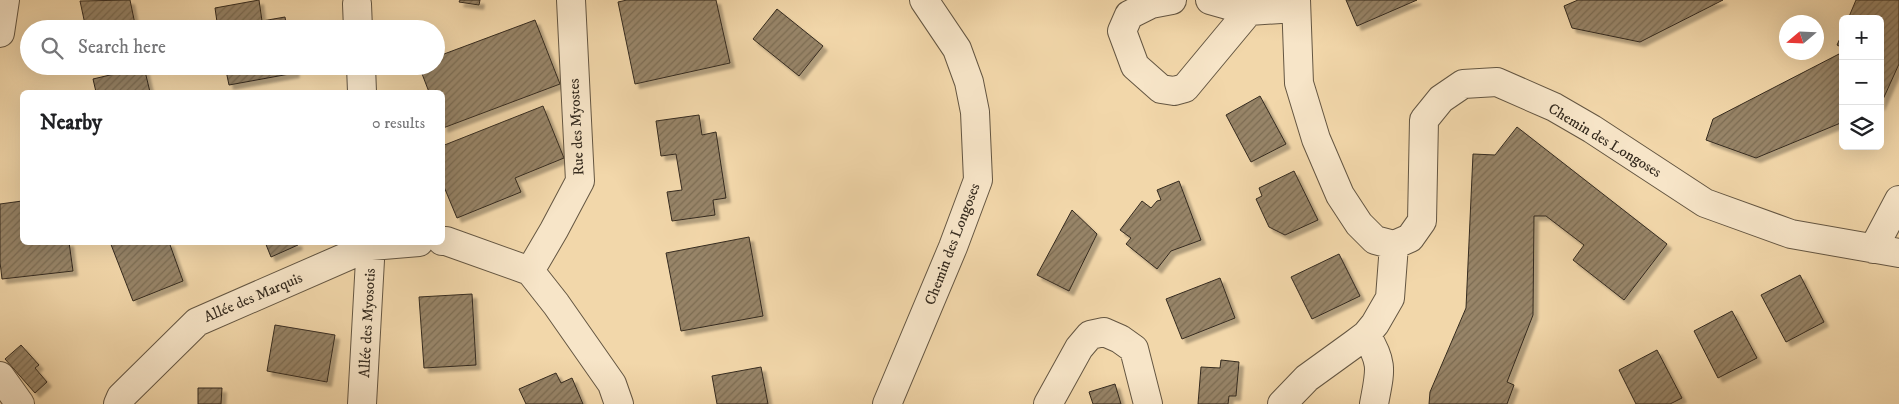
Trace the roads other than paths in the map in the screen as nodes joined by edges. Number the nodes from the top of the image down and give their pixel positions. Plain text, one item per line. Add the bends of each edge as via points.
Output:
1 (5, 0) edge
2 (571, 0) edge
3 (924, 0) edge
4 (1172, 0) edge
5 (1210, 0) edge
6 (1296, 4) edge
7 (1249, 11) junction
8 (0, 33) edge
9 (361, 75) edge
10 (362, 90) edge
11 (1899, 200) edge
12 (445, 240) edge
13 (369, 245) edge
14 (371, 245) edge
15 (1394, 245) junction
16 (1886, 251) edge
17 (530, 271) junction
18 (1366, 335) junction
19 (0, 376) edge
20 (20, 404) edge
21 (118, 404) edge
22 (362, 404) edge
23 (618, 404) edge
24 (887, 404) edge
25 (1048, 404) edge
26 (1148, 404) edge
27 (1282, 404) edge
28 (1374, 404) edge

1 - 8 street
2 - 17 street, Rue des Myostes via 580,181
3 - 24 street, Chemin des Longoses via 957,49 969,82 976,112 978,180
4 - 7 street via 1151,4 1129,15 1122,31 1135,66 1161,89 1174,91 1185,88
5 - 7 street
6 - 7 street
6 - 15 street via 1299,83 1316,139 1340,195 1359,224 1375,240
9 - 10 street
11 - 16 street
12 - 17 street
13 - 21 street, Allée des Marquis via 196,322 121,397
14 - 22 street, Allée des Myosotis
15 - 16 street, Chemin des Longoses via 1410,238 1422,221 1424,120 1441,99 1463,84 1497,82 1554,107 1592,129 1705,203 1791,234
15 - 18 street via 1390,298
17 - 23 street via 612,384
18 - 27 street via 1307,378
18 - 28 street via 1377,353 1380,372
19 - 20 street
25 - 26 street via 1079,348 1090,335 1104,332 1120,338 1134,349

